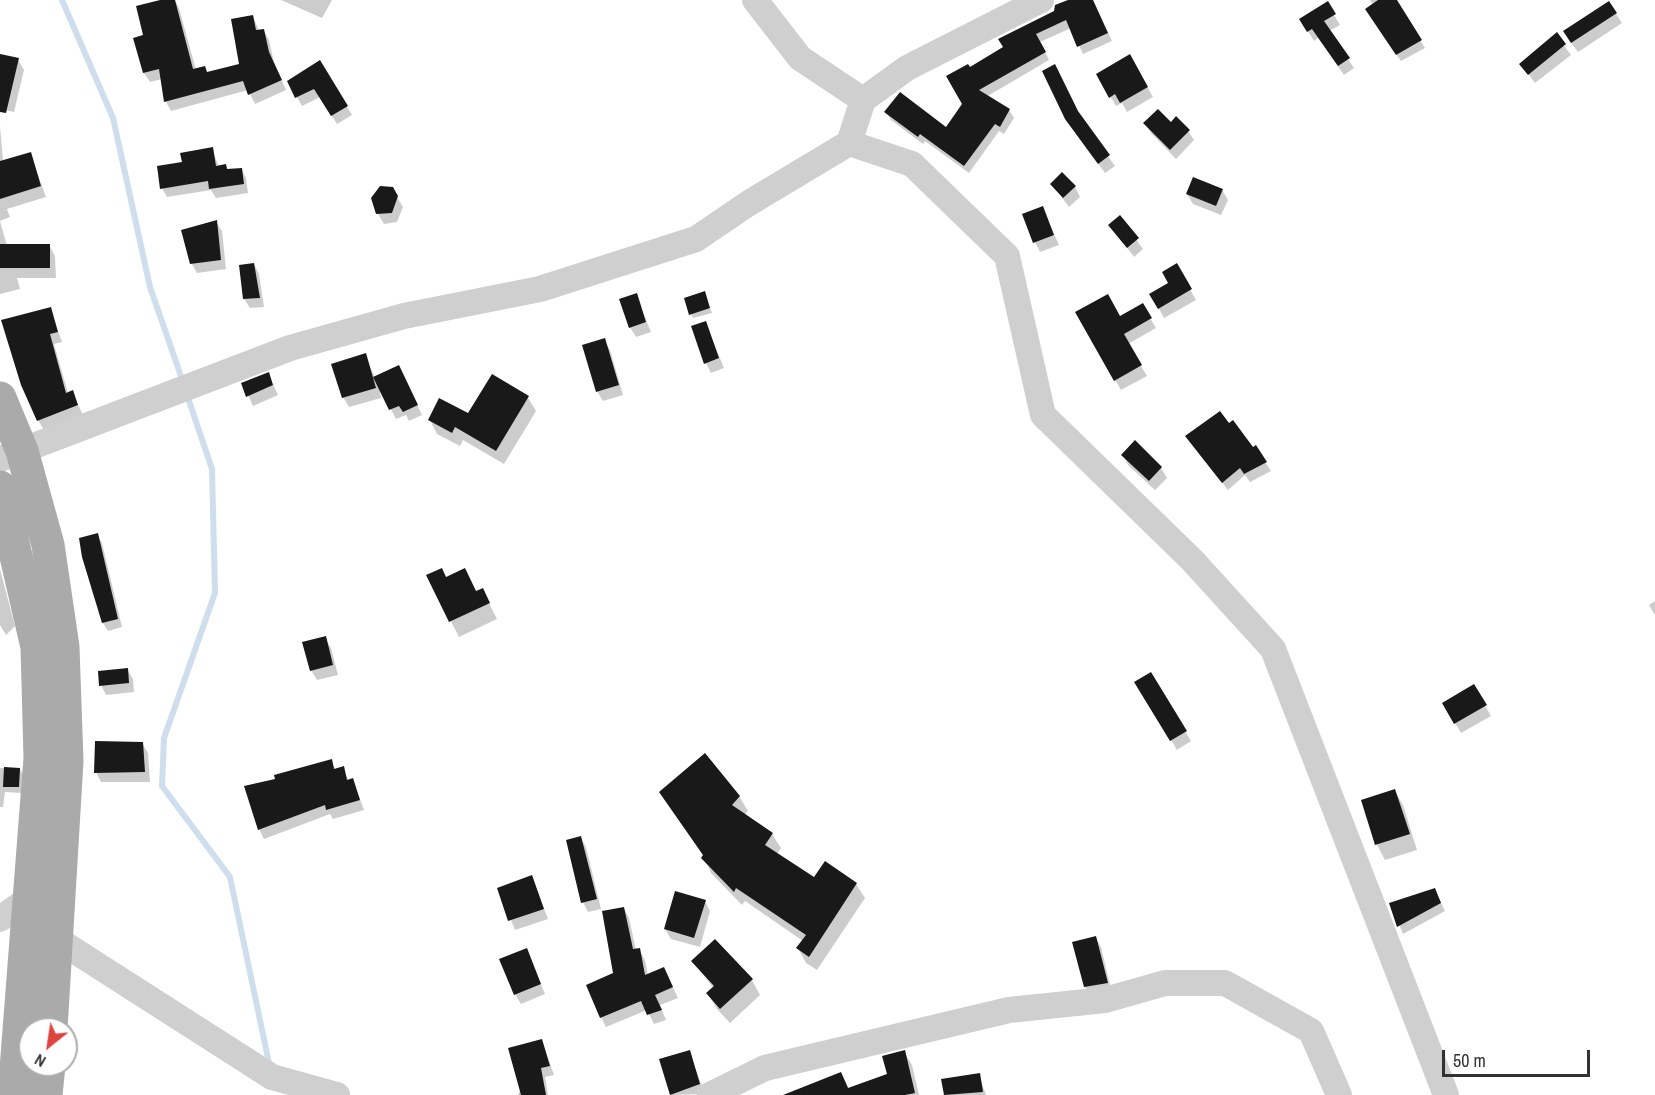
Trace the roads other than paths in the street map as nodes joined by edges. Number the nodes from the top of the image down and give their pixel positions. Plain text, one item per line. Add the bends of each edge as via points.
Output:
1 (755, 0) edge
2 (1041, 0) edge
3 (863, 100) junction
4 (849, 143) junction
5 (0, 398) edge
6 (11, 455) edge
7 (0, 487) edge
8 (43, 900) junction
9 (0, 919) edge
10 (58, 940) junction
11 (52, 1017) edge
12 (48, 1077) edge
13 (14, 1095) edge
14 (46, 1095) edge
15 (337, 1095) edge
16 (710, 1095) edge
17 (1339, 1095) edge
18 (1446, 1095) edge

1 - 3 street via 800,58
2 - 3 street via 907,68
3 - 4 street
4 - 6 street via 696,239 540,289 404,316 290,348
4 - 18 street via 912,164 1007,256 1043,415 1192,560 1273,649
5 - 6 main road
6 - 8 main road via 48,545 63,647 67,762
7 - 8 main road via 37,647
8 - 9 street
8 - 10 main road
8 - 13 main road
10 - 11 main road
10 - 15 street via 272,1077
12 - 14 main road
16 - 17 street via 765,1068 1009,1010 1105,1000 1166,983 1225,983 1311,1031

